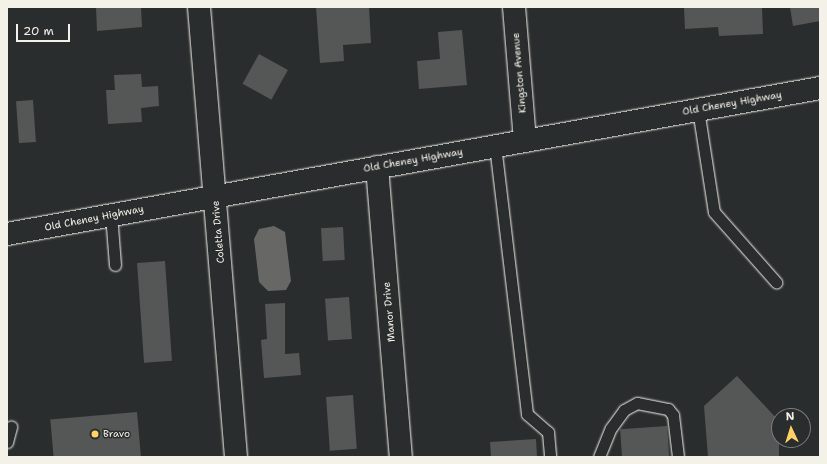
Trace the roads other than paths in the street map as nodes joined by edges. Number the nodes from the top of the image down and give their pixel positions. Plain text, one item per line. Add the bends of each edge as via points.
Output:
1 (199, 7) edge
2 (514, 7) edge
3 (820, 88) edge
4 (698, 109) junction
5 (525, 140) junction
6 (495, 145) junction
7 (377, 167) junction
8 (215, 195) junction
9 (111, 214) junction
10 (7, 234) edge
11 (116, 265) dead end
12 (776, 282) dead end
13 (11, 427) dead end
14 (7, 442) edge
15 (236, 457) edge
16 (401, 457) edge
17 (550, 457) edge
18 (599, 457) edge
19 (678, 457) edge

1 - 8 street, Coletta Drive
2 - 5 street, Kingston Avenue
3 - 4 street, Old Cheney Highway
4 - 5 street, Old Cheney Highway
4 - 12 lane via 714,212
5 - 6 street, Old Cheney Highway
6 - 7 street, Old Cheney Highway
6 - 17 lane via 526,414 548,432
7 - 8 street, Old Cheney Highway
7 - 16 street, Manor Drive
8 - 9 street, Old Cheney Highway
8 - 15 street, Coletta Drive
9 - 10 street, Old Cheney Highway
9 - 11 lane
13 - 14 lane
18 - 19 lane via 611,428 624,410 637,403 668,408 673,415

